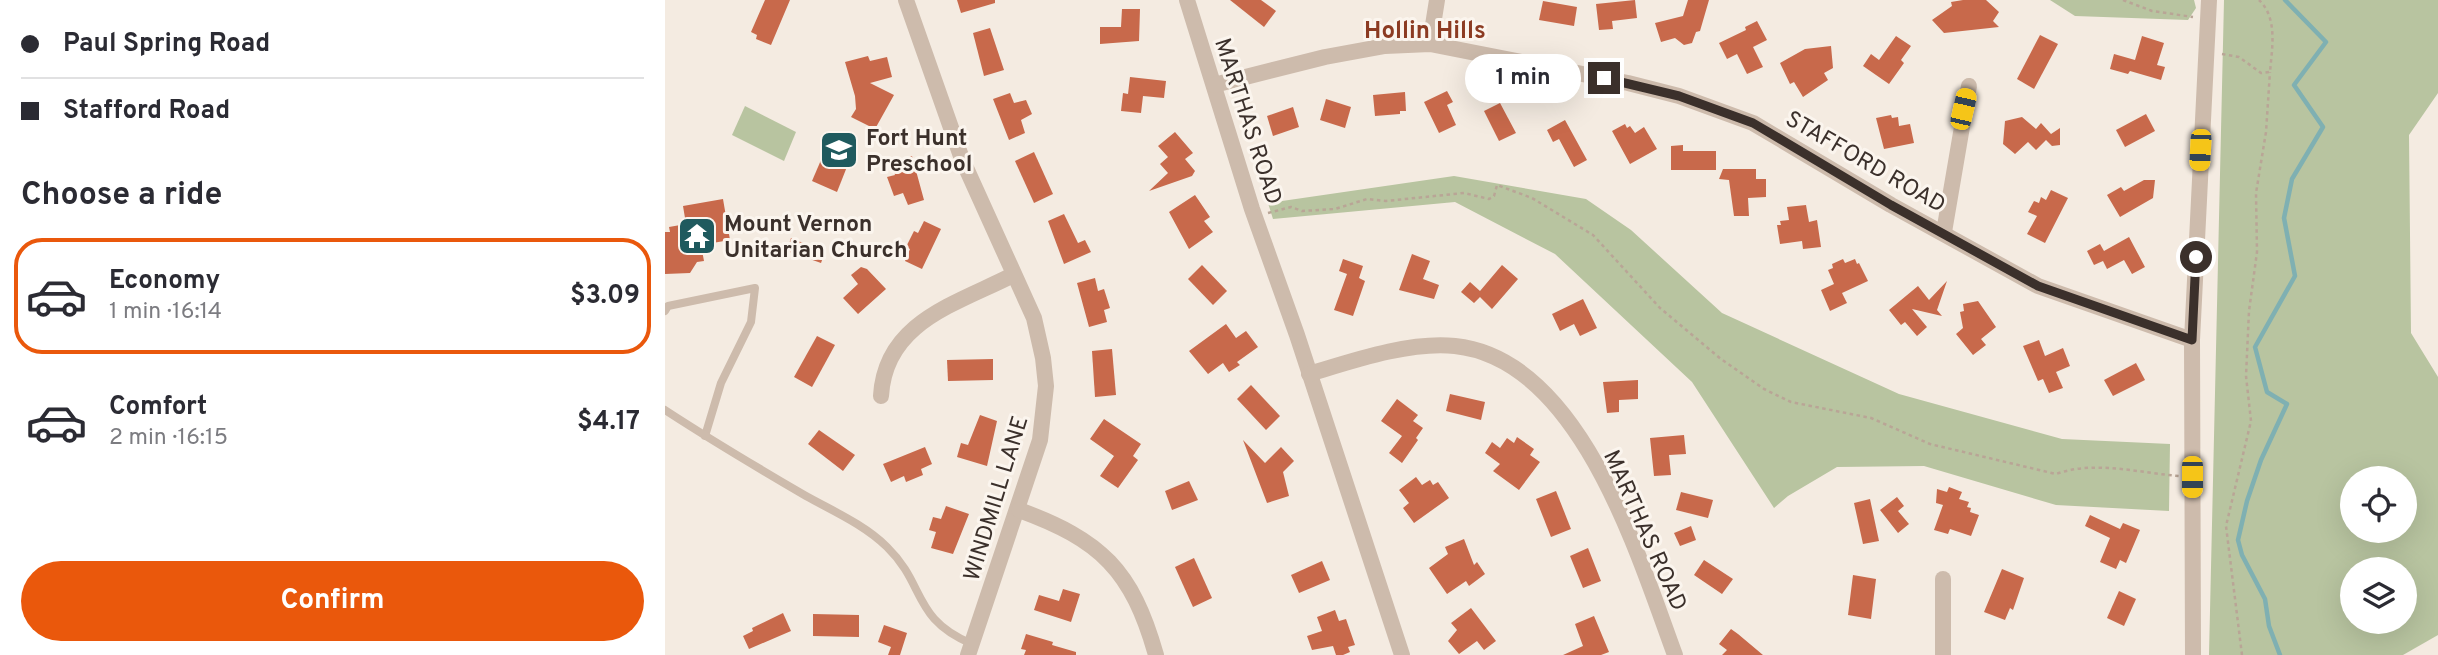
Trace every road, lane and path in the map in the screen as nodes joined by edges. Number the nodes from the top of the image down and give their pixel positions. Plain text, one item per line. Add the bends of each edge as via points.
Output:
1 (906, 0) edge
2 (1187, 0) edge
3 (1437, 0) edge
4 (2123, 0) edge
5 (2210, 0) edge
6 (2259, 0) edge
7 (2207, 19) junction
8 (1430, 44) junction
9 (2206, 56) junction
10 (2270, 72) junction
11 (1214, 85) junction
12 (1969, 86) dead end
13 (1271, 212) dead end
14 (1944, 232) junction
15 (1013, 275) junction
16 (665, 311) edge
17 (2192, 340) junction
18 (1309, 374) junction
19 (880, 396) dead end
20 (665, 410) edge
21 (705, 436) junction
22 (2192, 477) junction
23 (1019, 510) junction
24 (1943, 579) dead end
25 (970, 650) edge
26 (1156, 655) edge
27 (1402, 655) edge
28 (1675, 655) edge
29 (1943, 655) edge
30 (2193, 655) edge
31 (2242, 655) edge

1 - 15 street, WINDMILL LANE via 961,159
2 - 11 street, MARTHAS ROAD
3 - 8 street
4 - 7 path via 2152,11
5 - 7 street
6 - 10 path via 2274,34
7 - 9 street
8 - 11 street, STAFFORD ROAD via 1385,46 1325,57
8 - 14 street, STAFFORD ROAD via 1628,83 1731,114 1779,136
9 - 10 path via 2239,57 2261,73
9 - 17 street
10 - 31 path via 2249,311 2246,376 2251,421 2227,526
11 - 18 street, MARTHAS ROAD
12 - 14 street
13 - 22 path via 1291,207 1335,209 1367,199 1464,193 1489,199 1497,185 1532,198 1593,235 1686,331 1764,389 1791,402 1871,418 1930,444 2056,474 2109,468
14 - 17 street, STAFFORD ROAD via 2038,286
15 - 19 street via 905,335 888,359
15 - 23 street, WINDMILL LANE via 1034,318 1046,386 1040,440
16 - 21 lane via 668,306 755,288 751,321 721,383
17 - 22 street
18 - 27 street, MARTHAS ROAD
18 - 28 street, MARTHAS ROAD via 1437,345 1487,353 1516,368 1548,396 1588,454 1623,521
20 - 21 lane
21 - 25 lane via 875,537 902,565 928,614
22 - 30 street
23 - 25 street, WINDMILL LANE
23 - 26 street via 1065,528 1107,558 1139,604
24 - 29 street

